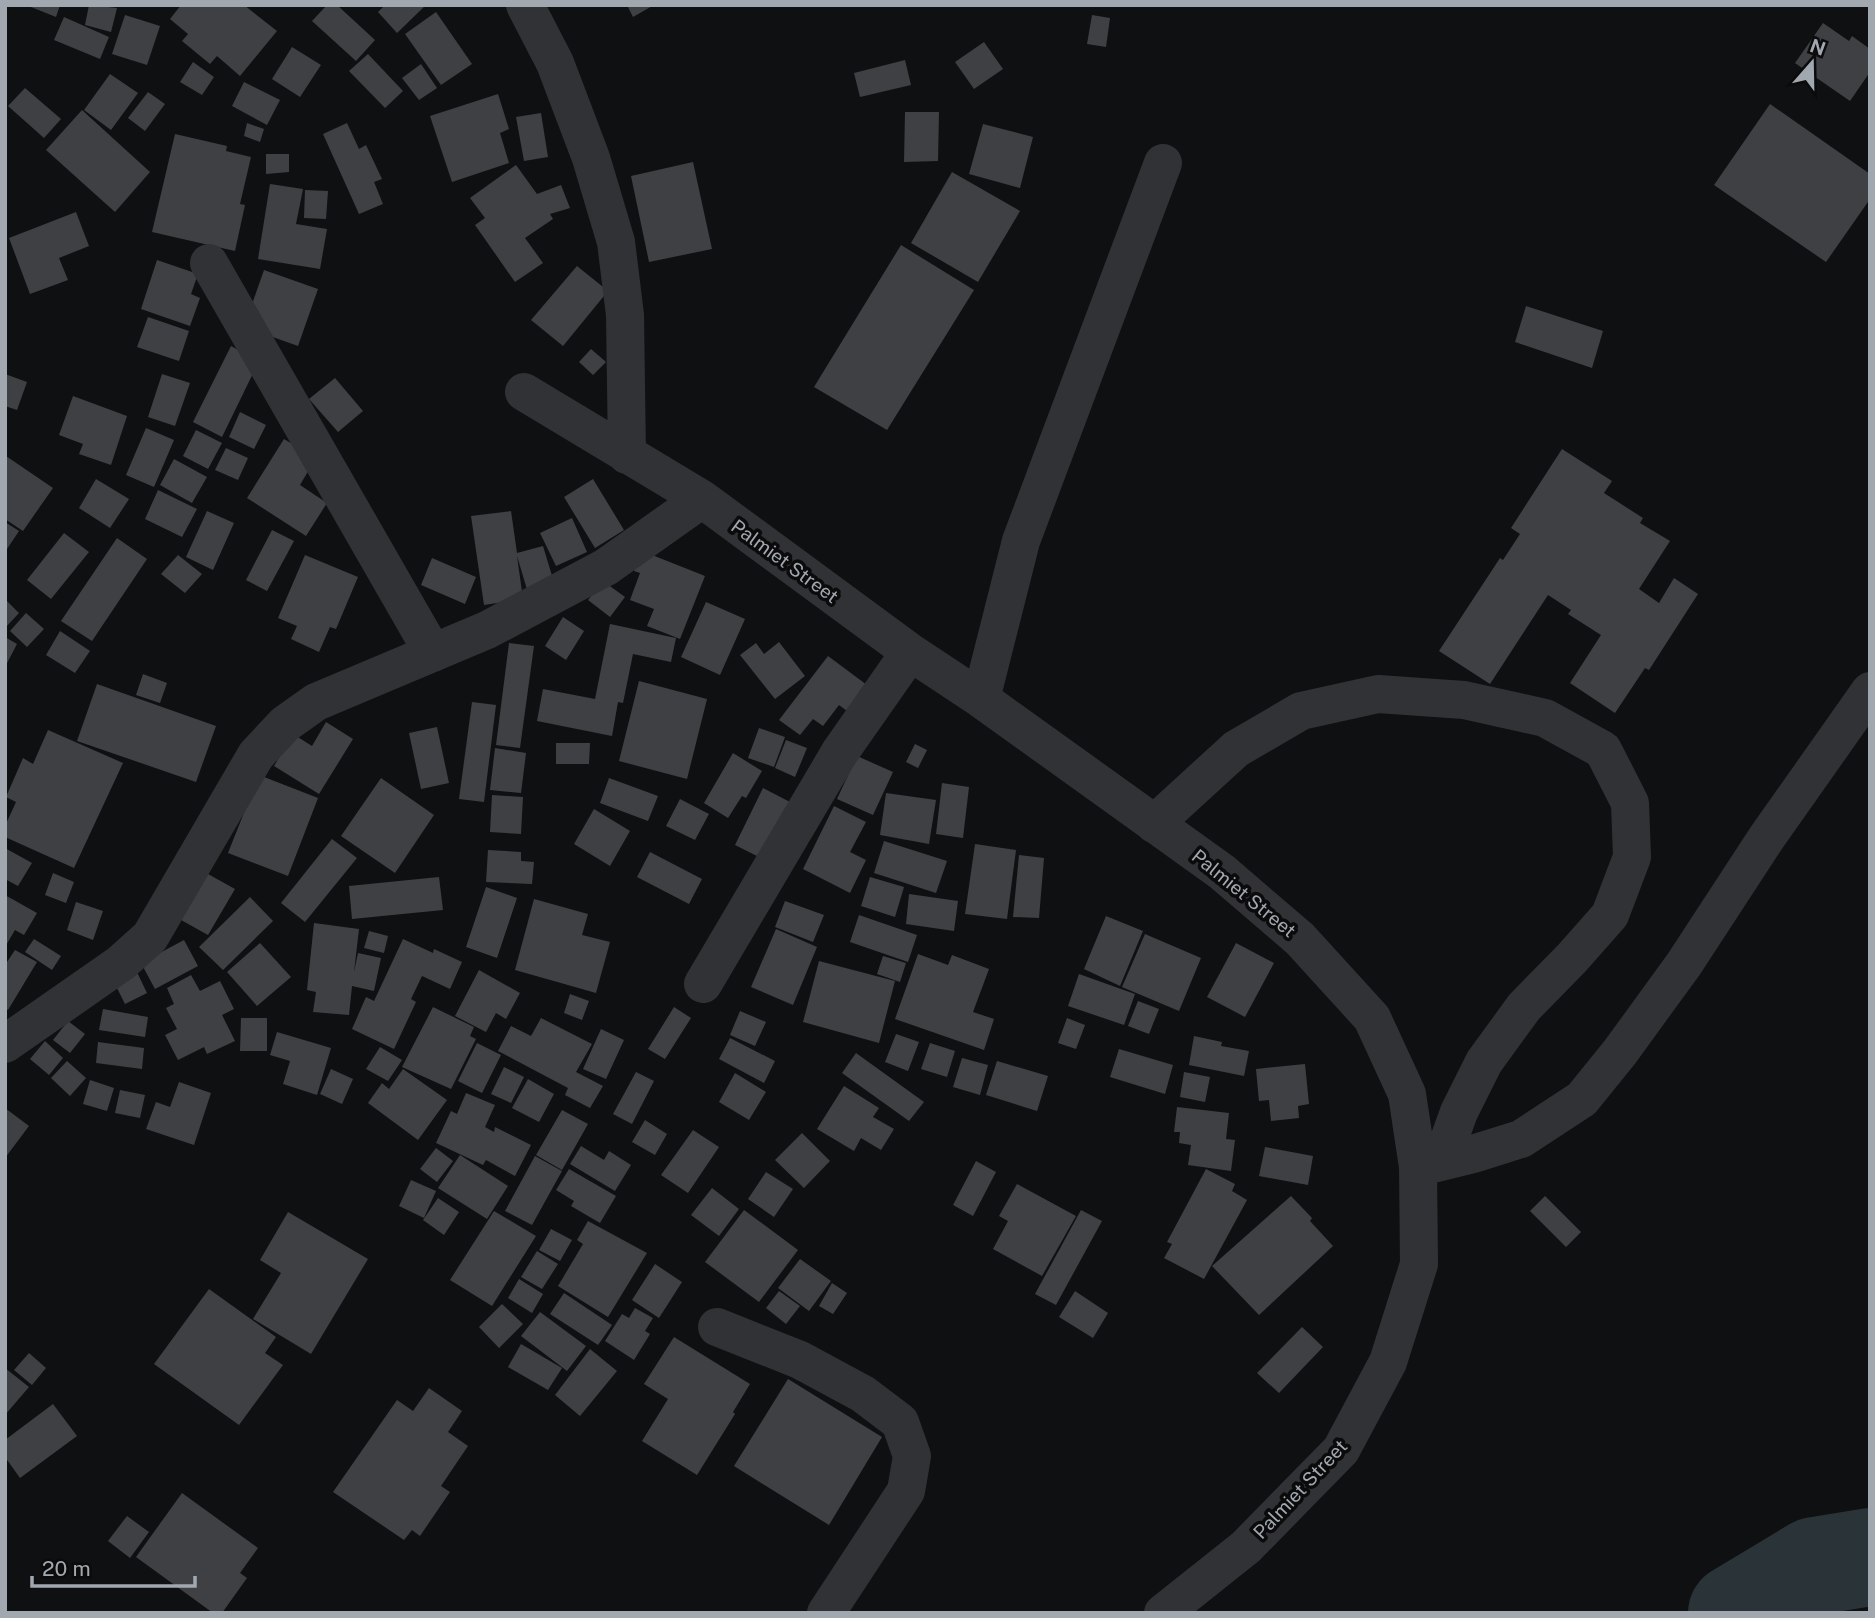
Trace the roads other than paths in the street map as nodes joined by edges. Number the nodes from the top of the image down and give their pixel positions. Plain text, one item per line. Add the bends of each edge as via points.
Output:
1 (525, 5) edge
2 (1163, 163) dead end
3 (209, 263) dead end
4 (524, 392) dead end
5 (627, 455) junction
6 (702, 499) junction
7 (910, 652) junction
8 (433, 653) junction
9 (1870, 691) edge
10 (981, 699) junction
11 (1154, 824) junction
12 (703, 984) dead end
13 (5, 1044) edge
14 (1430, 1164) junction
15 (718, 1327) dead end
16 (826, 1613) edge
17 (1163, 1613) edge

1 - 5 street via 555,63 616,242 625,315
2 - 10 street via 1021,541
3 - 8 street
4 - 5 street, Palmiet Street
5 - 6 street, Palmiet Street
6 - 7 street, Palmiet Street
6 - 8 street via 606,567
7 - 10 street, Palmiet Street
7 - 12 street via 840,752
8 - 13 street via 316,702 285,724 256,755 150,937 121,963
9 - 14 street via 1766,837 1684,964 1581,1099 1521,1139
10 - 11 street, Palmiet Street
11 - 14 street, Palmiet Street via 1222,872 1300,939 1372,1018 1407,1094
11 - 14 street via 1236,749 1301,711 1378,694 1464,700 1545,718 1603,750 1630,803 1632,857 1610,915 1524,1007 1484,1062
14 - 17 street, Palmiet Street via 1419,1264 1388,1362 1354,1430 1341,1450 1247,1547
15 - 16 street via 800,1360 863,1394 900,1422 912,1456 906,1491

